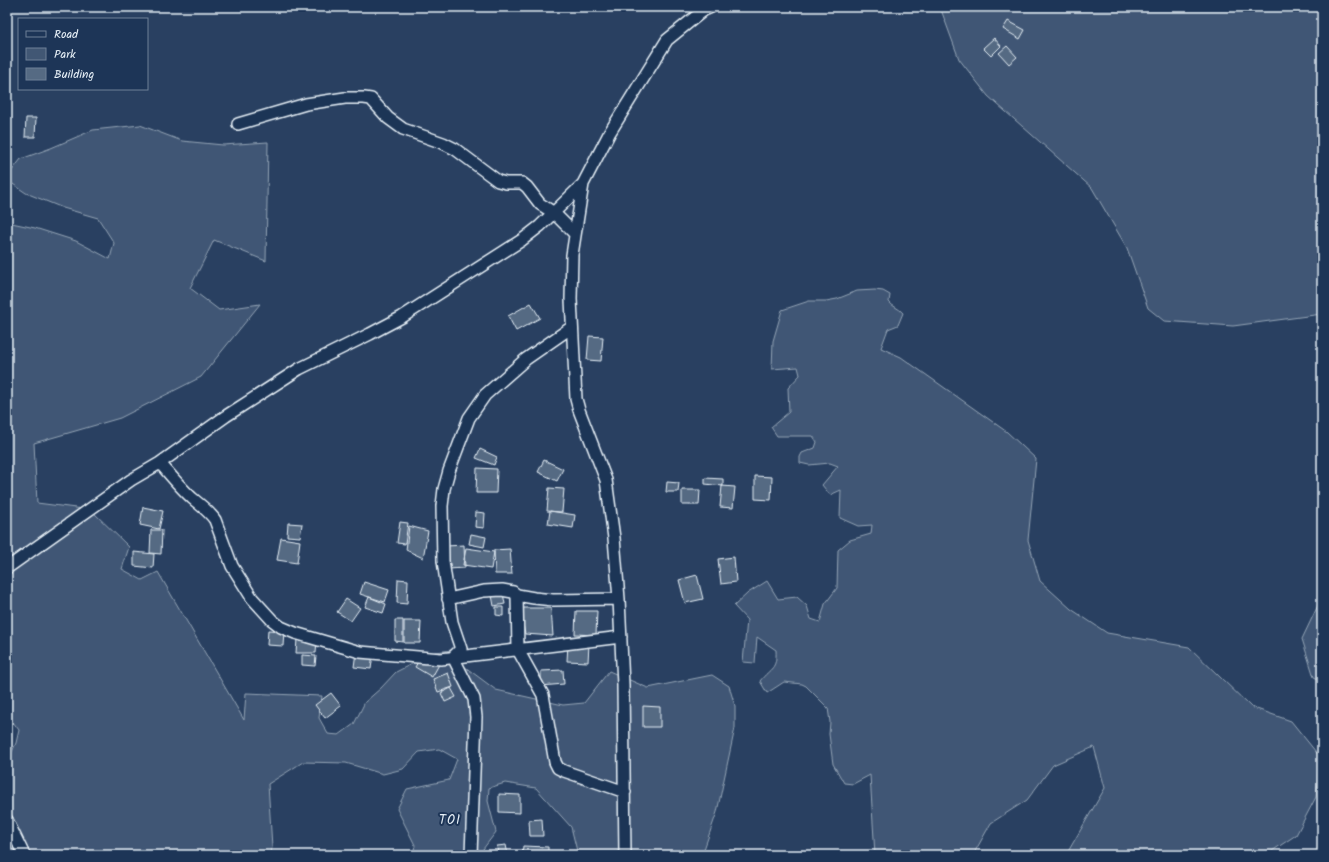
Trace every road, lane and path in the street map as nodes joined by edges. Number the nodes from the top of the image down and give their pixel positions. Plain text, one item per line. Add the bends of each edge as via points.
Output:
1 (711, 7) edge
2 (238, 124) dead end
3 (583, 184) junction
4 (554, 212) junction
5 (575, 234) junction
6 (572, 327) junction
7 (160, 463) junction
8 (7, 568) edge
9 (517, 595) junction
10 (448, 599) junction
11 (619, 599) junction
12 (621, 637) junction
13 (518, 650) junction
14 (453, 657) junction
15 (625, 792) junction
16 (7, 820) edge
17 (24, 855) edge
18 (471, 855) edge
19 (626, 855) edge

1 - 3 street via 667,40 610,132
2 - 4 street via 306,104 345,98 371,99 388,118 403,129 455,149 498,181 522,183 540,204
3 - 4 street
3 - 5 street
4 - 5 street
4 - 7 street via 522,240 434,297 402,317 299,369
5 - 6 street via 570,299
6 - 10 street via 526,359 494,386 469,418 449,471 442,506 443,561
6 - 11 street via 576,399 606,480
7 - 8 street via 131,480
7 - 14 street via 215,520 232,566 252,598 281,627 360,652 441,659
9 - 10 street via 502,590 484,591
9 - 11 street via 553,600
9 - 13 street
10 - 14 street via 454,631 461,649
11 - 12 street
12 - 13 street
12 - 15 street
13 - 14 street
13 - 15 street via 543,695 558,768
14 - 18 street via 474,698 476,717
15 - 19 street
16 - 17 street

